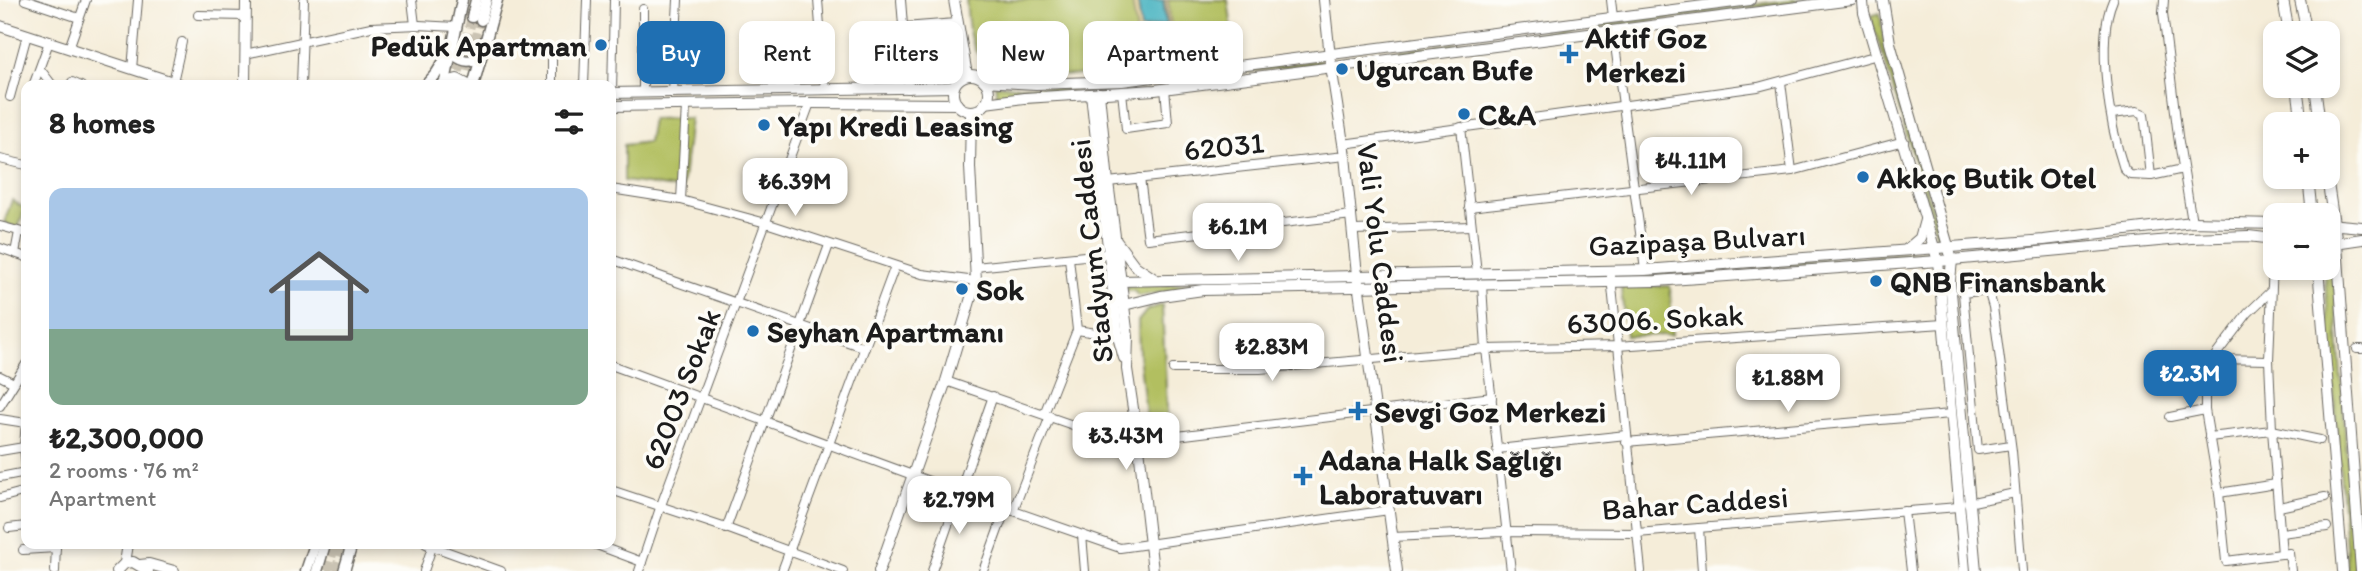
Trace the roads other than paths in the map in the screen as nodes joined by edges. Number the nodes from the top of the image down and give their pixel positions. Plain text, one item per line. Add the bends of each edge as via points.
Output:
1 (25, 0) edge
2 (86, 0) edge
3 (138, 0) edge
4 (246, 0) edge
5 (304, 0) edge
6 (412, 0) edge
7 (462, 0) edge
8 (476, 0) edge
9 (486, 0) edge
10 (496, 0) edge
11 (587, 0) edge
12 (614, 0) edge
13 (678, 0) edge
14 (818, 0) edge
15 (901, 0) edge
16 (954, 0) edge
17 (1322, 0) edge
18 (1611, 0) edge
19 (1750, 0) edge
20 (1882, 0) edge
21 (2113, 0) edge
22 (2164, 0) edge
23 (2283, 0) edge
24 (2300, 0) edge
25 (1858, 1) edge
26 (1690, 4) edge
27 (643, 9) dead end
28 (198, 15) dead end
29 (246, 16) junction
30 (1613, 17) junction
31 (79, 18) junction
32 (903, 21) edge
33 (956, 21) edge
34 (2287, 21) edge
35 (2304, 21) edge
36 (417, 25) junction
37 (0, 26) edge
38 (456, 27) junction
39 (1612, 30) junction
40 (27, 34) junction
41 (301, 41) junction
42 (49, 42) junction
43 (182, 42) dead end
44 (451, 46) junction
45 (69, 48) junction
46 (245, 54) junction
47 (1328, 54) junction
48 (1878, 55) junction
49 (481, 56) junction
50 (963, 56) edge
51 (552, 58) dead end
52 (1331, 66) junction
53 (40, 69) junction
54 (132, 69) junction
55 (967, 75) junction
56 (977, 77) edge
57 (35, 80) edge
58 (48, 80) edge
59 (167, 80) edge
60 (173, 80) edge
61 (245, 80) edge
62 (301, 80) edge
63 (430, 80) edge
64 (444, 80) edge
65 (473, 80) edge
66 (552, 80) edge
67 (584, 80) edge
68 (612, 80) edge
69 (1782, 82) junction
70 (1069, 83) edge
71 (908, 84) edge
72 (985, 84) edge
73 (954, 87) junction
74 (1165, 88) junction
75 (908, 89) junction
76 (825, 90) junction
77 (673, 92) junction
78 (1122, 92) junction
79 (616, 93) edge
80 (643, 93) junction
81 (1095, 94) junction
82 (10, 97) dead end
83 (810, 103) junction
84 (985, 103) junction
85 (957, 104) junction
86 (1623, 105) junction
87 (616, 106) edge
88 (685, 106) junction
89 (971, 111) junction
90 (2112, 114) junction
91 (1461, 127) junction
92 (1904, 141) junction
93 (1343, 144) junction
94 (1345, 156) junction
95 (0, 159) edge
96 (21, 164) edge
97 (2183, 169) junction
98 (1793, 171) junction
99 (2151, 176) junction
100 (1140, 178) junction
101 (1108, 182) junction
102 (616, 190) edge
103 (1634, 190) junction
104 (681, 200) junction
105 (1469, 207) junction
106 (1352, 215) junction
107 (1926, 217) junction
108 (2192, 222) junction
109 (766, 223) junction
110 (2263, 224) edge
111 (2340, 225) edge
112 (0, 226) edge
113 (1471, 226) junction
114 (2362, 227) edge
115 (1354, 230) junction
116 (21, 232) edge
117 (21, 235) edge
118 (2263, 238) edge
119 (1115, 239) junction
120 (2362, 239) edge
121 (2340, 243) edge
122 (829, 245) junction
123 (1950, 246) junction
124 (1935, 247) junction
125 (0, 248) edge
126 (1906, 250) junction
127 (15, 253) junction
128 (1112, 253) junction
129 (21, 255) edge
130 (1069, 258) junction
131 (1952, 260) junction
132 (616, 261) edge
133 (1938, 261) junction
134 (895, 266) junction
135 (975, 267) junction
136 (1645, 270) junction
137 (1609, 271) junction
138 (1477, 273) junction
139 (1357, 275) junction
140 (1156, 280) junction
141 (2272, 280) edge
142 (2319, 280) edge
143 (2335, 280) edge
144 (976, 281) junction
145 (1120, 281) junction
146 (1613, 282) junction
147 (1482, 285) junction
148 (1359, 287) junction
149 (2271, 290) junction
150 (1148, 299) junction
151 (738, 302) junction
152 (1124, 305) junction
153 (802, 324) junction
154 (1943, 324) junction
155 (1077, 330) junction
156 (1123, 337) junction
157 (1617, 346) junction
158 (865, 348) junction
159 (1486, 349) junction
160 (2214, 359) junction
161 (1370, 360) junction
162 (2269, 360) junction
163 (616, 367) edge
164 (1173, 369) dead end
165 (21, 372) edge
166 (0, 376) edge
167 (946, 381) junction
168 (14, 383) junction
169 (993, 396) junction
170 (1492, 397) junction
171 (703, 398) junction
172 (0, 406) edge
173 (2205, 410) junction
174 (1376, 413) junction
175 (1951, 414) junction
176 (1047, 415) junction
177 (2170, 417) dead end
178 (0, 419) edge
179 (21, 421) edge
180 (766, 422) junction
181 (2272, 430) junction
182 (1177, 436) dead end
183 (2209, 437) junction
184 (1626, 439) junction
185 (2320, 440) dead end
186 (2351, 442) junction
187 (829, 445) junction
188 (2011, 445) junction
189 (2362, 446) edge
190 (21, 448) edge
191 (1139, 448) junction
192 (1498, 449) junction
193 (0, 451) edge
194 (21, 471) edge
195 (914, 475) junction
196 (0, 477) edge
197 (2276, 484) junction
198 (21, 492) edge
199 (616, 492) edge
200 (959, 492) junction
201 (2015, 493) junction
202 (2219, 493) junction
203 (2325, 496) dead end
204 (0, 498) edge
205 (1968, 503) junction
206 (1958, 507) junction
207 (2279, 507) junction
208 (660, 508) junction
209 (1009, 510) junction
210 (1389, 510) junction
211 (1905, 511) junction
212 (21, 527) edge
213 (2327, 527) dead end
214 (9, 528) dead end
215 (726, 528) junction
216 (1699, 528) junction
217 (1507, 533) junction
218 (1637, 533) junction
219 (2281, 533) junction
220 (1082, 535) junction
221 (1392, 537) junction
222 (1149, 543) junction
223 (30, 549) edge
224 (53, 549) edge
225 (127, 549) edge
226 (315, 549) edge
227 (317, 549) edge
228 (323, 549) edge
229 (351, 549) edge
230 (430, 549) edge
231 (442, 549) edge
232 (607, 549) edge
233 (23, 550) dead end
234 (790, 551) junction
235 (2282, 554) junction
236 (2243, 559) junction
237 (642, 562) junction
238 (125, 563) junction
239 (144, 568) edge
240 (831, 569) edge
241 (55, 571) edge
242 (117, 571) edge
243 (174, 571) edge
244 (306, 571) edge
245 (316, 571) edge
246 (344, 571) edge
247 (424, 571) edge
248 (500, 571) edge
249 (639, 571) edge
250 (782, 571) edge
251 (843, 571) edge
252 (879, 571) edge
253 (932, 571) edge
254 (983, 571) edge
255 (1085, 571) edge
256 (1153, 571) edge
257 (1397, 571) edge
258 (1511, 571) edge
259 (1641, 571) edge
260 (1702, 571) edge
261 (1911, 571) edge
262 (1965, 571) edge
263 (1976, 571) edge
264 (2022, 571) edge
265 (2244, 571) edge
266 (2291, 571) edge
267 (2343, 571) edge
268 (2361, 571) edge

1 - 31 street
2 - 31 street
3 - 54 street
4 - 29 main road
5 - 41 street
6 - 36 street
7 - 38 highway
8 - 9 highway via 477,19
10 - 49 highway
11 - 67 street
12 - 68 street
13 - 77 street
14 - 76 street
15 - 32 street
16 - 33 main road
17 - 47 main road, Vali Yolu Caddesi
18 - 30 street
19 - 26 main road
20 - 25 main road
20 - 123 main road via 1889,43
21 - 90 street via 2104,44
22 - 97 street
23 - 34 main road
24 - 35 main road
25 - 39 main road
25 - 48 main road
26 - 30 main road
27 - 80 street
28 - 29 street
29 - 46 main road
30 - 47 main road
31 - 45 street
36 - 38 street
36 - 41 street via 371,27
37 - 40 main road
38 - 44 highway
39 - 52 main road
39 - 86 street
40 - 42 main road
40 - 82 street
41 - 46 street
41 - 62 street
42 - 45 main road
42 - 53 street
43 - 60 street
44 - 49 highway via 458,58 472,61
44 - 63 highway
44 - 64 highway
45 - 54 main road
46 - 61 main road
47 - 52 main road, Vali Yolu Caddesi
47 - 70 main road via 1122,81
48 - 69 street
48 - 92 main road
49 - 65 highway
50 - 55 main road
51 - 66 street
52 - 74 main road
52 - 93 main road, Vali Yolu Caddesi
53 - 57 street
53 - 58 street
54 - 59 main road
55 - 56 main road
55 - 73 main road
69 - 86 street
69 - 98 street
71 - 75 street
72 - 84 main road via 989,92
73 - 75 main road
73 - 85 main road
74 - 78 main road
74 - 78 street via 1168,123 1126,128
75 - 76 main road
76 - 77 main road
77 - 80 main road
78 - 81 main road
79 - 80 main road
81 - 84 main road
81 - 101 main road, Stadyum Caddesi
81 - 128 main road
83 - 85 main road
83 - 88 main road
83 - 109 street, 62003 Sokak
84 - 89 main road
85 - 89 main road
86 - 91 street
86 - 103 street
87 - 88 main road
88 - 104 street
89 - 135 main road
90 - 99 street via 2124,169 2130,175
90 - 99 street via 2144,114
91 - 93 street
91 - 105 street
92 - 98 street
92 - 107 main road
93 - 94 main road, Vali Yolu Caddesi
94 - 100 street, 62031
94 - 106 main road, Vali Yolu Caddesi
95 - 96 street
97 - 99 street
97 - 108 street
98 - 103 street
100 - 101 street, 62031
100 - 106 street via 1149,239
101 - 119 main road, Stadyum Caddesi
102 - 104 street
103 - 105 street
103 - 136 street
104 - 109 street
105 - 113 street
106 - 115 main road, Vali Yolu Caddesi
107 - 124 main road
107 - 126 main road via 1920,238
108 - 110 main road, Gazipaşa Bulvarı
108 - 123 main road, Gazipaşa Bulvarı
109 - 122 street
109 - 151 street, 62003 Sokak
111 - 114 main road
112 - 116 street
113 - 115 street
113 - 138 street
115 - 139 main road, Vali Yolu Caddesi
117 - 127 street
118 - 131 main road, Gazipaşa Bulvarı via 2139,242
119 - 128 main road, Stadyum Caddesi
119 - 140 main road via 1135,266
120 - 121 main road
122 - 134 street
122 - 153 street
123 - 124 main road, Gazipaşa Bulvarı
123 - 131 main road
124 - 126 main road, Gazipaşa Bulvarı
124 - 133 main road
125 - 127 street
126 - 136 main road, Gazipaşa Bulvarı
127 - 129 street
128 - 130 street
128 - 145 main road, Stadyum Caddesi
128 - 156 main road
130 - 135 street
130 - 155 street
131 - 133 main road, Gazipaşa Bulvarı
131 - 205 main road
132 - 151 street
133 - 146 main road, Gazipaşa Bulvarı
133 - 154 main road
134 - 144 street
134 - 158 street
135 - 144 main road
136 - 137 main road, Gazipaşa Bulvarı
137 - 138 main road, Gazipaşa Bulvarı
137 - 146 street
138 - 139 main road, Gazipaşa Bulvarı
139 - 140 main road, Gazipaşa Bulvarı
139 - 148 main road, Vali Yolu Caddesi
140 - 145 main road, Gazipaşa Bulvarı
141 - 149 street
142 - 267 main road
143 - 186 main road
144 - 167 main road
145 - 152 main road, Stadyum Caddesi
146 - 147 main road, Gazipaşa Bulvarı
146 - 157 street
147 - 148 main road, Gazipaşa Bulvarı
147 - 159 street
148 - 150 main road, Gazipaşa Bulvarı via 1203,290
148 - 161 main road, Vali Yolu Caddesi
149 - 160 street
149 - 162 street
150 - 152 main road, Gazipaşa Bulvarı
150 - 156 main road via 1132,311
151 - 153 street
151 - 171 street, 62003 Sokak
152 - 156 main road, Stadyum Caddesi
153 - 158 street
153 - 180 street
154 - 157 street, 63006. Sokak
154 - 175 main road
155 - 156 street
155 - 176 street
156 - 191 main road, Stadyum Caddesi
157 - 159 street, 63006. Sokak
157 - 184 street
158 - 187 street
159 - 161 street, 63006. Sokak
159 - 170 street
160 - 162 street
160 - 173 street
161 - 164 street, 63006. Sokak via 1260,369
161 - 174 main road, Vali Yolu Caddesi
162 - 181 street
163 - 171 street
165 - 168 street
166 - 168 street
167 - 169 street
167 - 195 main road
168 - 172 street
169 - 176 street
169 - 200 street
170 - 174 street
170 - 192 street
171 - 180 street
171 - 208 street, 62003 Sokak
173 - 177 street
173 - 183 street
174 - 182 street
174 - 210 main road, Vali Yolu Caddesi
175 - 184 street
175 - 206 main road
176 - 191 street
176 - 209 street
178 - 179 street
180 - 187 street
180 - 215 street
181 - 183 street
181 - 185 street
181 - 197 street
183 - 202 street
184 - 192 street
184 - 218 street
186 - 189 street
186 - 268 main road
187 - 195 street
187 - 234 street
188 - 188 street via 1978,450 1963,293 1987,290 1991,294
188 - 201 street
190 - 193 street
191 - 222 main road, Stadyum Caddesi
192 - 217 street
194 - 196 street
195 - 200 street
195 - 252 main road
197 - 202 street
197 - 207 street
198 - 204 street
199 - 208 street
200 - 209 street
200 - 253 street
201 - 205 street
201 - 264 street
202 - 236 street via 2226,561
203 - 207 street
205 - 263 main road
206 - 211 street, Bahar Caddesi
206 - 262 main road
207 - 219 street
208 - 215 street
208 - 237 street, 62003 Sokak
209 - 220 street
209 - 254 street
210 - 221 main road, Vali Yolu Caddesi
210 - 222 street
211 - 216 street, Bahar Caddesi
211 - 261 street
212 - 214 street
213 - 219 street
215 - 234 street
216 - 218 street, Bahar Caddesi
216 - 260 street
217 - 218 street, Bahar Caddesi
217 - 221 street, Bahar Caddesi
217 - 258 street
218 - 259 street
219 - 235 street
220 - 222 street via 1120,548
220 - 255 street
221 - 257 main road, Vali Yolu Caddesi
222 - 256 main road, Stadyum Caddesi
223 - 233 street
224 - 241 street
225 - 238 main road
226 - 244 highway
227 - 245 highway
228 - 245 highway
229 - 246 highway
230 - 247 street
231 - 248 street
232 - 237 street
234 - 240 street
234 - 250 street
235 - 236 street
235 - 266 street via 2289,554
236 - 265 street
237 - 249 street, 62003 Sokak
238 - 239 main road
238 - 242 main road
239 - 243 main road via 149,564
240 - 251 street

